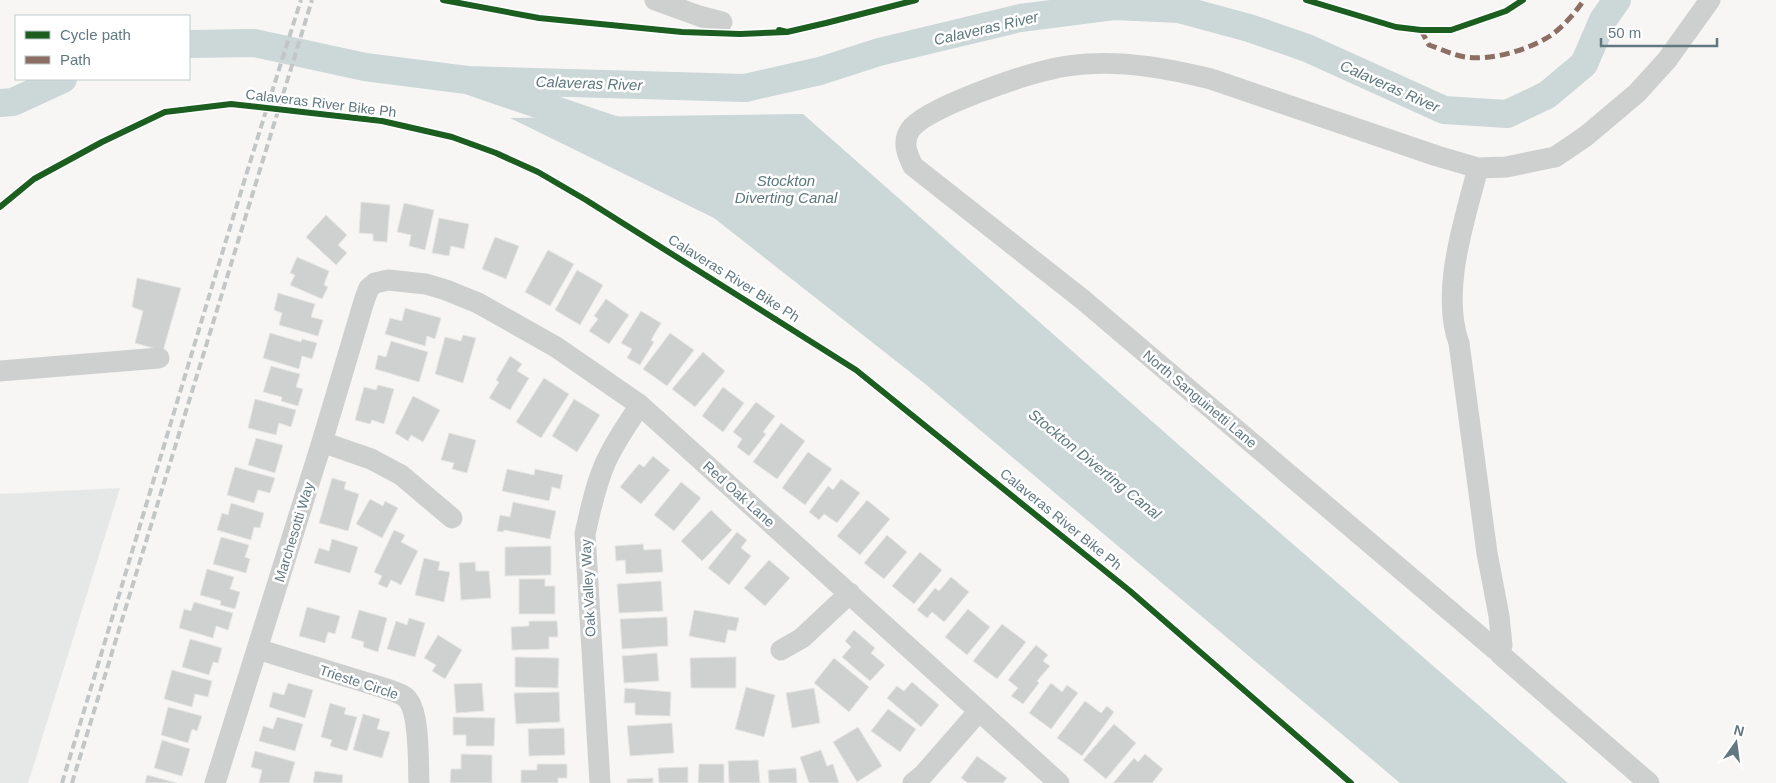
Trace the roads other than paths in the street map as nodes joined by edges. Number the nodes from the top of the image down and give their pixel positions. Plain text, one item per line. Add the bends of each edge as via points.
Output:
1 (655, 0) edge
2 (1710, 0) edge
3 (722, 22) dead end
4 (1478, 168) junction
5 (375, 283) joint
6 (159, 358) dead end
7 (0, 371) edge
8 (640, 405) junction
9 (322, 442) junction
10 (452, 518) dead end
11 (850, 593) junction
12 (257, 649) junction
13 (781, 650) dead end
14 (1501, 652) junction
15 (979, 711) junction
16 (215, 783) edge
17 (419, 783) edge
18 (600, 783) edge
19 (913, 783) edge
20 (1059, 783) edge
21 (1649, 783) edge

1 - 3 street
2 - 4 street via 1667,60 1637,93 1586,136 1555,157 1506,167
4 - 14 street via 1460,238 1452,315 1459,343 1487,553 1499,616
4 - 14 street, North Sanguinetti Lane via 1211,79 1149,66 1112,64 1054,68 1023,76 931,114 916,123 905,140 913,166 1082,299
5 - 8 street, Red Oak Lane via 388,280 426,284 478,303 556,347
5 - 9 street, Marchesotti Way via 365,298
6 - 7 street
8 - 11 street, Red Oak Lane
8 - 18 street, Oak Valley Way via 604,465 585,534
9 - 10 street via 371,459 401,475
9 - 12 street, Marchesotti Way
11 - 13 street via 802,638
11 - 15 street, Red Oak Lane
12 - 16 street, Marchesotti Way
12 - 17 street, Trieste Circle via 387,689 408,699 416,720
14 - 21 street, North Sanguinetti Lane
15 - 19 street via 923,776
15 - 20 street, Red Oak Lane

